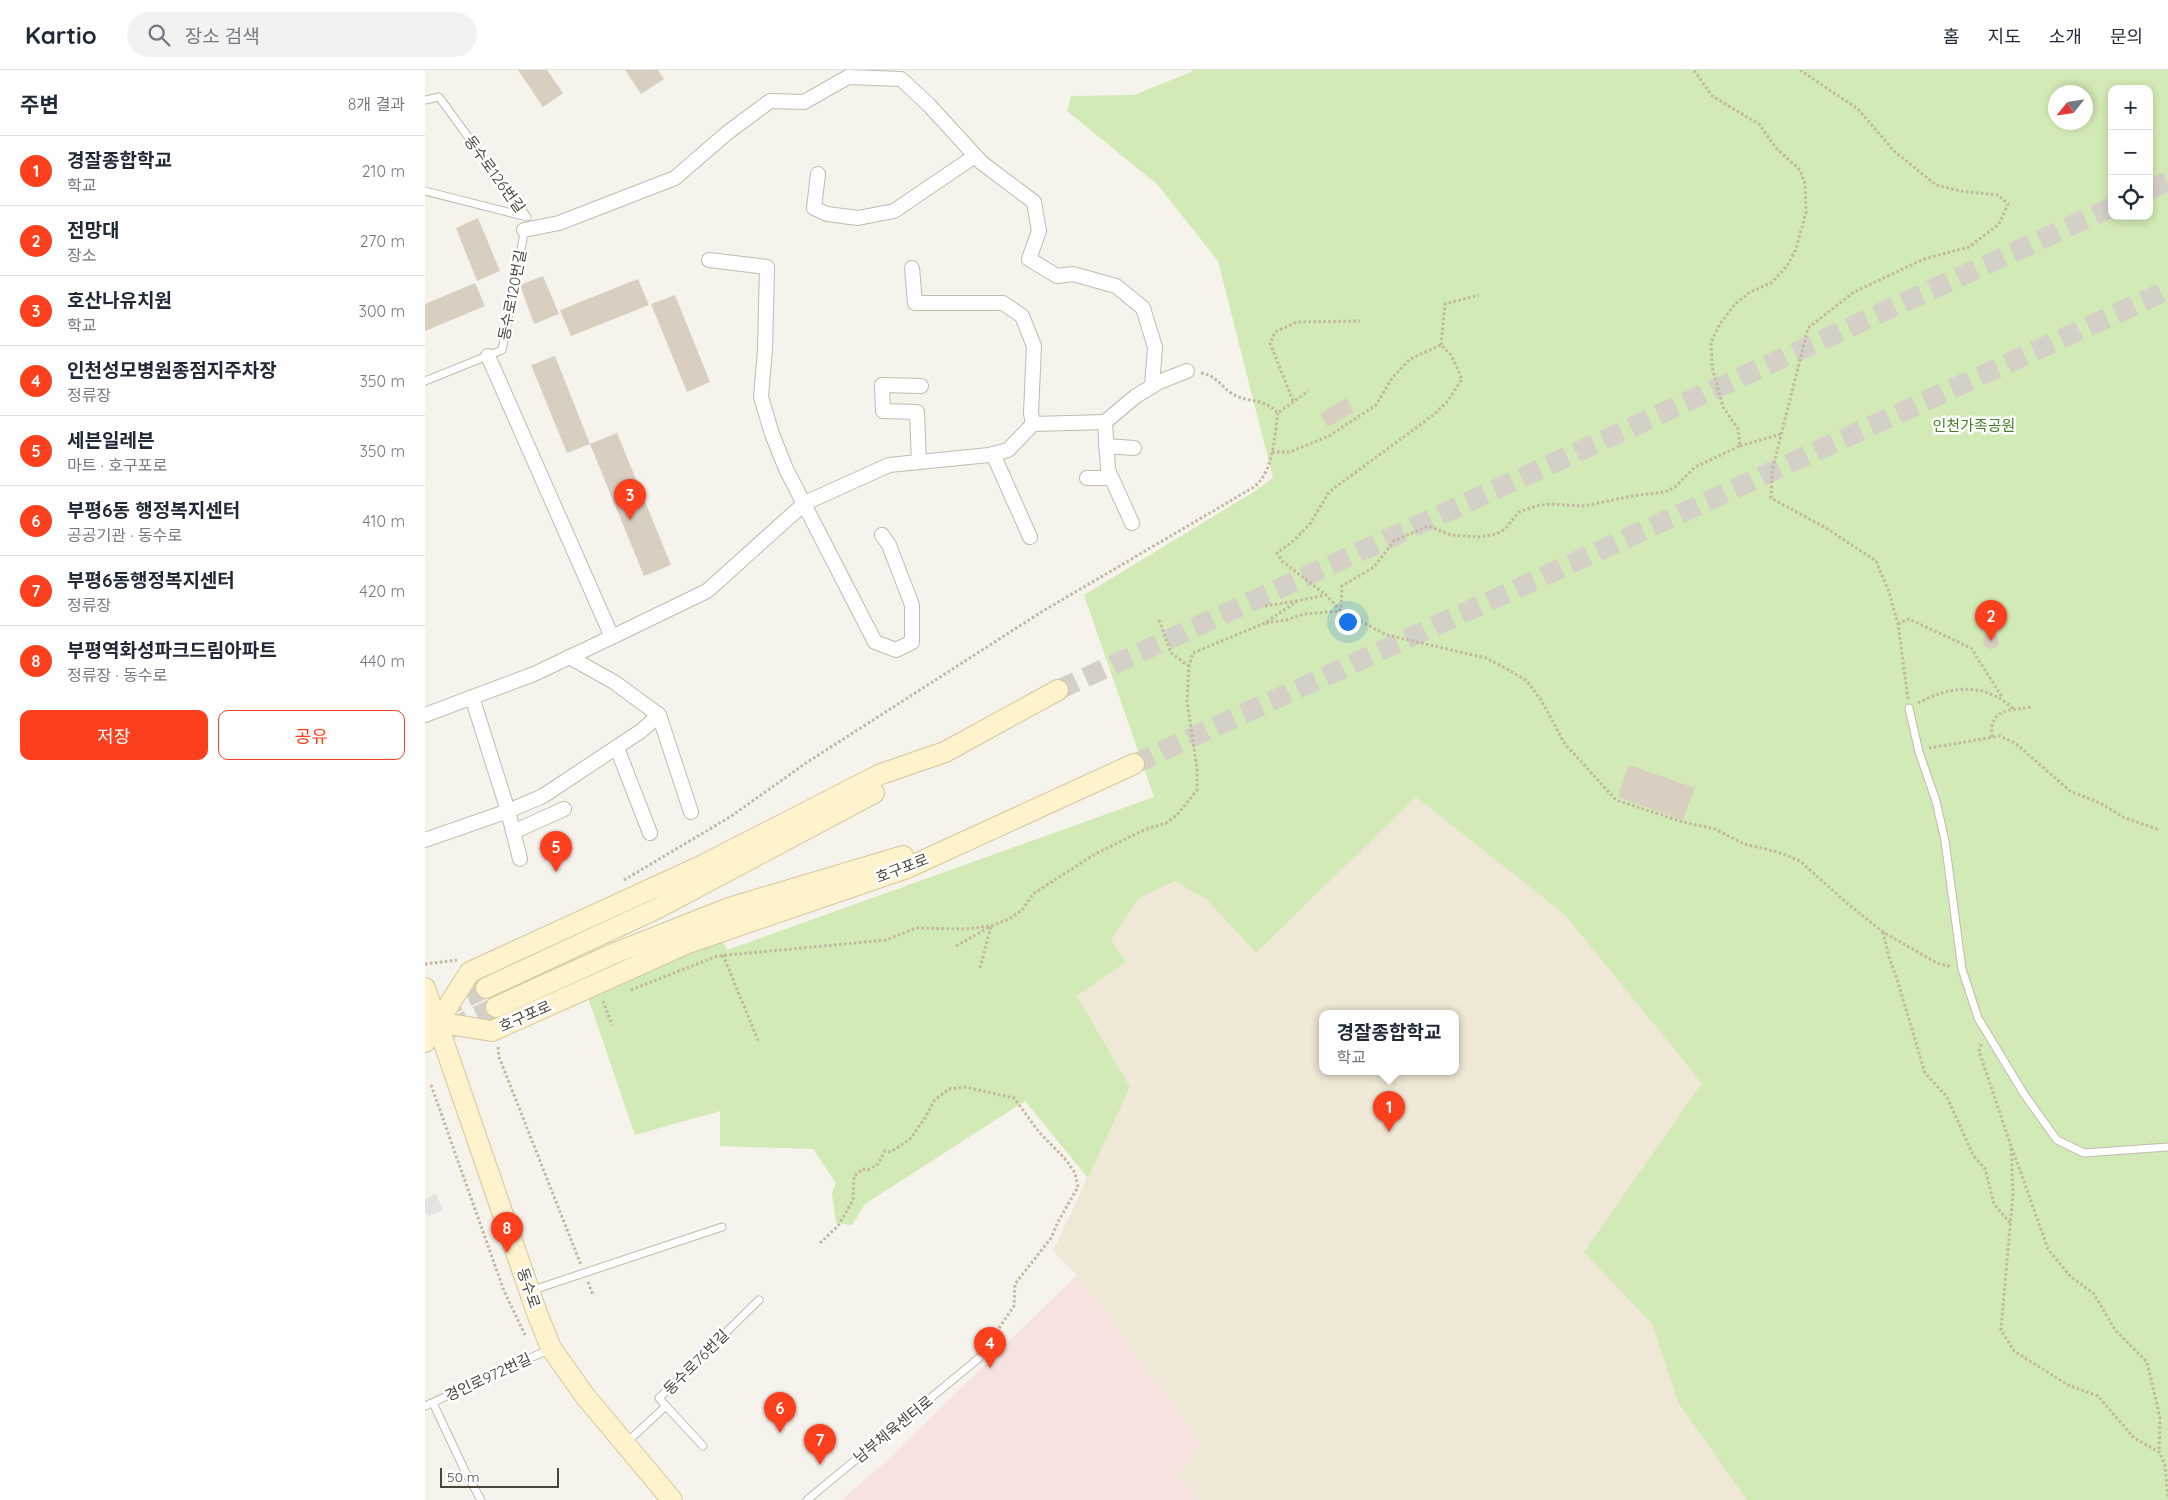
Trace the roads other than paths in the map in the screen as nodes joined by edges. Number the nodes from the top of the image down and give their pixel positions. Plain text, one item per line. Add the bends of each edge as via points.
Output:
1 (425, 100) edge
2 (975, 156) junction
3 (818, 174) dead end
4 (425, 191) edge
5 (526, 223) junction
6 (709, 260) dead end
7 (912, 268) dead end
8 (488, 356) junction
9 (1187, 371) road end
10 (425, 381) edge
11 (921, 386) dead end
12 (1152, 386) junction
13 (1105, 422) junction
14 (1033, 424) junction
15 (1106, 446) junction
16 (1134, 448) dead end
17 (993, 454) junction
18 (919, 462) junction
19 (1087, 478) dead end
20 (1111, 478) junction
21 (805, 503) junction
22 (1132, 523) dead end
23 (882, 535) dead end
24 (1030, 536) dead end
25 (612, 637) junction
26 (569, 657) junction
27 (1058, 690) tunnel mouth
28 (472, 697) junction
29 (1909, 708) road end
30 (425, 715) edge
31 (659, 715) junction
32 (617, 748) junction
33 (945, 752) junction
34 (1134, 764) tunnel mouth
35 (565, 809) dead end
36 (508, 811) junction
37 (691, 812) dead end
38 (513, 832) junction
39 (984, 832) junction
40 (650, 833) dead end
41 (425, 840) edge
42 (520, 858) dead end
43 (425, 988) edge
44 (486, 988) tunnel mouth
45 (496, 1007) tunnel mouth
46 (431, 1021) edge
47 (425, 1042) edge
48 (2168, 1147) edge
49 (722, 1227) dead end
50 (530, 1291) junction
51 (759, 1300) dead end
52 (543, 1352) junction
53 (979, 1358) road end
54 (433, 1403) junction
55 (425, 1406) edge
56 (667, 1406) junction
57 (625, 1444) junction
58 (703, 1446) dead end
59 (481, 1500) edge
60 (671, 1500) edge
61 (807, 1500) edge

1 - 5 lane, 동수로126번길 via 439,97
2 - 3 street via 894,211 858,218 827,214 814,208
2 - 5 street via 901,79 848,78 804,102 770,101 675,178 559,223
2 - 12 street via 1034,202 1039,231 1029,259 1057,276 1073,274 1116,286 1143,308 1155,347
4 - 5 lane, 동수로126번길
5 - 8 lane, 동수로120번길 via 502,350
6 - 21 street via 767,267 761,397 786,469
7 - 14 street via 915,303 1003,303 1022,316 1034,346
8 - 10 lane, 동수로120번길
8 - 25 street
9 - 12 street
11 - 18 street via 882,385 883,411 917,412
12 - 13 street
13 - 14 street
13 - 15 street
14 - 17 street via 1008,450
15 - 16 street
15 - 20 street
17 - 18 street
17 - 24 street
18 - 21 street via 889,465
19 - 20 street
20 - 22 street
21 - 23 street via 875,642 897,650 912,642 912,605
21 - 25 street via 707,591
25 - 26 street
26 - 28 street
26 - 31 street via 614,682
27 - 33 main road
28 - 30 street
28 - 36 street
29 - 48 lane via 1945,841 1962,969 1978,1018 2057,1140 2084,1153
31 - 32 street
31 - 37 street
32 - 36 street via 543,796
32 - 40 street
33 - 44 main road via 658,908
33 - 46 main road via 881,774 703,864 470,972
34 - 39 main road, 호구포로
35 - 38 street
36 - 38 street
36 - 41 street
38 - 42 street
39 - 45 main road, 호구포로 via 729,908 615,953
39 - 46 main road, 호구포로 via 907,868 688,943 492,1031
43 - 46 main road, 동수로
46 - 47 main road
46 - 50 main road, 동수로
49 - 50 lane
50 - 52 main road, 동수로
51 - 56 lane, 동수로76번길 via 659,1398
52 - 54 lane, 경인로972번길
52 - 57 main road, 동수로
53 - 61 lane, 남부체육센터로
54 - 55 lane, 경인로972번길
54 - 59 lane
56 - 57 lane, 동수로76번길
56 - 58 lane
57 - 60 main road, 동수로

